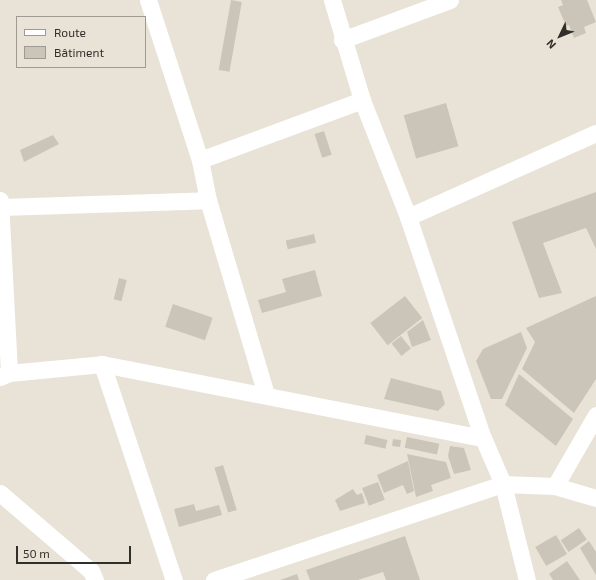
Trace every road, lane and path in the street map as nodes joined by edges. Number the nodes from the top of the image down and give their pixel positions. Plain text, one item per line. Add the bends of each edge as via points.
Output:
1 (148, 0) edge
2 (332, 0) edge
3 (450, 0) edge
4 (342, 40) junction
5 (362, 100) junction
6 (596, 133) edge
7 (200, 160) junction
8 (208, 200) junction
9 (0, 203) edge
10 (408, 217) junction
11 (102, 364) junction
12 (4, 375) edge
13 (266, 396) junction
14 (596, 416) edge
15 (483, 438) junction
16 (503, 484) junction
17 (555, 486) junction
18 (0, 493) edge
19 (596, 498) edge
20 (95, 580) edge
21 (174, 580) edge
22 (214, 580) edge
23 (527, 580) edge

1 - 7 street
2 - 4 street
3 - 4 street
4 - 5 street
5 - 7 street
5 - 10 street
6 - 10 street
7 - 8 street
8 - 9 street
8 - 13 street
9 - 12 street
10 - 15 street
11 - 12 street
11 - 13 street
11 - 21 street
13 - 15 street
14 - 17 street
15 - 16 street
16 - 17 street
16 - 22 street
16 - 23 street
17 - 19 street
18 - 20 street via 91,571

